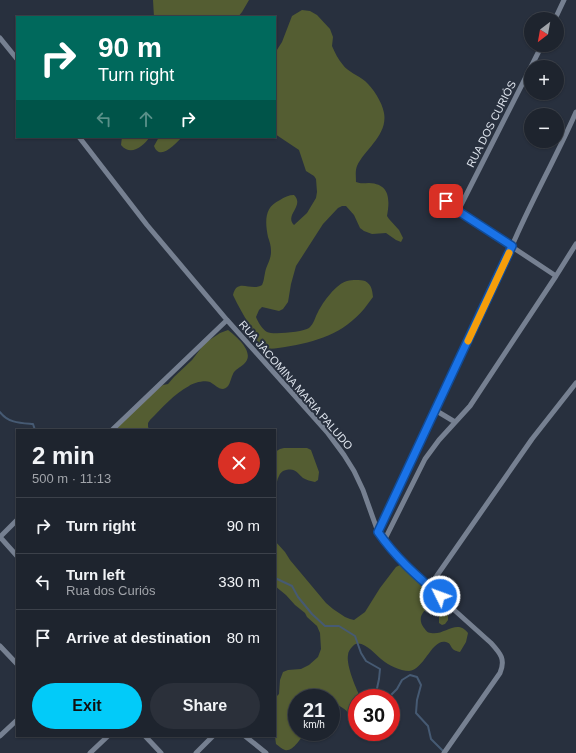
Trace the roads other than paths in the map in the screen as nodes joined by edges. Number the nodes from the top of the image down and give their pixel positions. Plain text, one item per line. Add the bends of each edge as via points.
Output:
1 (564, 0) edge
2 (558, 12) edge
3 (0, 38) edge
4 (538, 52) edge
5 (16, 58) edge
6 (576, 112) edge
7 (576, 121) edge
8 (80, 138) edge
9 (564, 139) joint
10 (559, 148) edge
11 (446, 201) dead end
12 (458, 211) junction
13 (576, 244) edge
14 (512, 246) junction
15 (556, 276) junction
16 (227, 320) junction
17 (576, 383) edge
18 (435, 410) junction
19 (455, 422) junction
20 (113, 429) edge
21 (16, 521) edge
22 (378, 532) junction
23 (0, 537) edge
24 (384, 541) junction
25 (16, 555) edge
26 (429, 587) junction
27 (0, 646) edge
28 (16, 663) edge
29 (16, 721) edge
30 (0, 736) edge
31 (107, 737) edge
32 (146, 737) edge
33 (212, 737) edge
34 (246, 737) edge
35 (90, 753) edge
36 (161, 753) edge
37 (196, 753) edge
38 (266, 753) edge
39 (444, 753) edge

1 - 2 street
3 - 5 street
4 - 12 street, RUA DOS CURIÓS
6 - 9 street
7 - 9 street
8 - 16 street, RUA JACOMINA MARIA PALUDO via 147,225
10 - 14 street
11 - 12 street
12 - 14 street
13 - 15 street
14 - 15 street
14 - 18 street
15 - 19 street via 475,400
16 - 20 street
16 - 22 street, RUA JACOMINA MARIA PALUDO via 327,432 344,455 360,484
17 - 26 street via 532,439
18 - 19 street
18 - 22 street
19 - 24 street via 425,459
21 - 23 street
22 - 24 street, RUA JACOMINA MARIA PALUDO
23 - 25 street
24 - 26 street, RUA JACOMINA MARIA PALUDO
26 - 39 street, RUA JACOMINA MARIA PALUDO via 496,648 503,661 500,672
27 - 28 street
29 - 30 street
31 - 35 street
32 - 36 street
33 - 37 street
34 - 38 street

